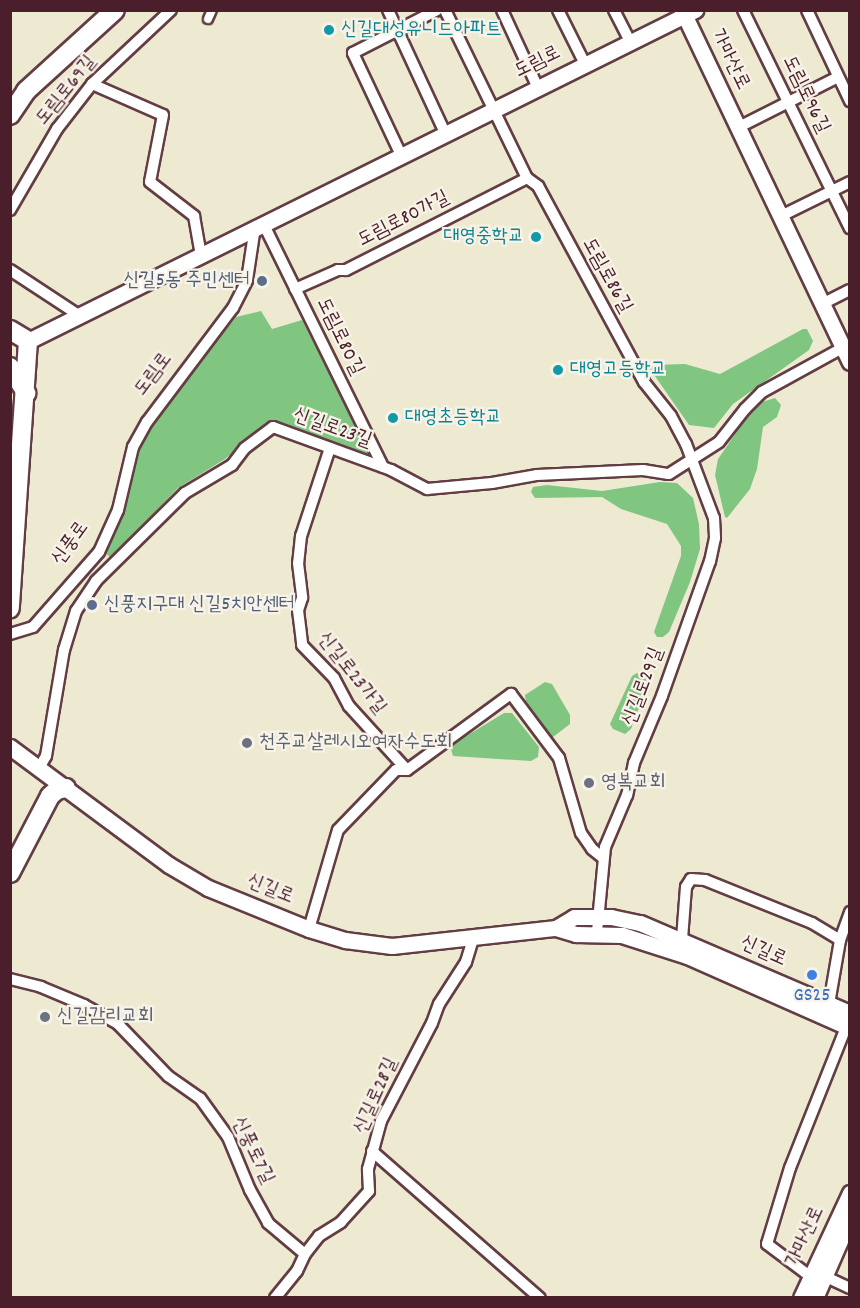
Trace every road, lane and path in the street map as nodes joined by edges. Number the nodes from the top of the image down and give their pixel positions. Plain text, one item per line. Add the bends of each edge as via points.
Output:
1 (115, 10) edge
2 (171, 10) edge
3 (388, 10) edge
4 (437, 10) edge
5 (445, 10) edge
6 (502, 10) edge
7 (558, 10) edge
8 (614, 10) edge
9 (743, 10) edge
10 (807, 10) edge
11 (687, 12) edge
12 (397, 30) junction
13 (630, 42) junction
14 (585, 64) junction
15 (838, 77) junction
16 (92, 84) junction
17 (538, 88) junction
18 (849, 101) edge
19 (788, 102) junction
20 (495, 109) junction
21 (10, 115) edge
22 (739, 127) junction
23 (445, 134) junction
24 (401, 155) junction
25 (527, 178) junction
26 (849, 182) edge
27 (831, 191) junction
28 (10, 210) edge
29 (781, 216) junction
30 (259, 225) junction
31 (849, 228) edge
32 (201, 254) junction
33 (10, 270) edge
34 (295, 289) junction
35 (849, 290) edge
36 (822, 304) junction
37 (80, 316) junction
38 (10, 330) edge
39 (28, 341) junction
40 (846, 346) edge
41 (849, 362) edge
42 (10, 367) edge
43 (26, 393) junction
44 (147, 422) joint
45 (330, 448) junction
46 (693, 457) junction
47 (383, 467) junction
48 (11, 589) edge
49 (10, 608) edge
50 (10, 634) edge
51 (10, 747) edge
52 (39, 768) junction
53 (407, 770) junction
54 (66, 788) junction
55 (602, 857) junction
56 (10, 873) edge
57 (849, 912) edge
58 (598, 916) junction
59 (556, 928) junction
60 (309, 929) junction
61 (597, 932) junction
62 (473, 939) junction
63 (682, 939) junction
64 (840, 940) junction
65 (10, 979) edge
66 (829, 1004) junction
67 (848, 1022) edge
68 (372, 1151) junction
69 (849, 1193) edge
70 (849, 1218) edge
71 (305, 1254) junction
72 (818, 1284) edge
73 (849, 1288) edge
74 (275, 1298) edge
75 (540, 1298) edge
76 (801, 1298) edge

1 - 21 main road via 26,91
2 - 16 street, 도림로69길
3 - 12 street
4 - 12 street
5 - 20 street, 도림로86길
6 - 17 street
7 - 14 street
8 - 13 street
9 - 19 street, 도림로96길
10 - 15 street
11 - 13 main road, 도림로
11 - 22 main road, 가마산로
12 - 23 street
12 - 24 street via 352,53
13 - 14 main road, 도림로
14 - 17 main road, 도림로
15 - 18 street
15 - 19 street
16 - 28 street, 도림로69길 via 57,129
16 - 32 street via 163,115 150,182 194,216
17 - 20 main road, 도림로
19 - 22 street
19 - 27 street, 도림로96길
20 - 23 main road, 도림로
20 - 25 street, 도림로86길
22 - 29 main road, 가마산로
23 - 24 main road, 도림로
24 - 30 main road, 도림로
25 - 34 street, 도림로80가길 via 346,270
25 - 46 street, 도림로86길 via 538,186 644,382 671,416
26 - 27 street
27 - 29 street
27 - 31 street, 도림로96길
29 - 36 main road, 가마산로
30 - 32 main road, 도림로
30 - 34 street, 도림로80길
30 - 44 street, 도림로 via 247,280 233,308
32 - 37 main road, 도림로
33 - 37 street
34 - 47 street, 도림로80길
35 - 36 street
36 - 40 main road, 가마산로
37 - 39 main road, 도림로
38 - 39 main road
39 - 43 main road
40 - 41 main road, 가마산로
40 - 46 street, 신길로23길 via 762,392 719,442
42 - 43 main road
43 - 48 main road
44 - 50 street, 신풍로 via 133,447 118,510 99,552 33,627
45 - 47 street, 신길로23길
45 - 52 street, 신길로23길 via 273,427 245,448 232,465 185,494 96,581 76,611 64,650 46,756
45 - 53 street, 신길로23가길 via 301,536 298,563 302,598 298,610 302,645 334,678 348,706
46 - 47 street, 신길로23길 via 669,474 643,470 537,475 427,489
46 - 55 street, 신길로29길 via 714,518 710,561
48 - 49 main road
51 - 52 main road, 신길로
52 - 54 main road, 신길로
53 - 55 street via 511,694 559,758 581,833
53 - 60 street via 396,770 338,831
54 - 56 main road via 50,796
54 - 60 main road, 신길로 via 154,855 199,883
55 - 58 street, 신길로29길
57 - 64 street
58 - 59 main road, 신길로 via 574,917
58 - 61 street, 신길로29길
58 - 63 main road, 신길로 via 633,921
59 - 61 main road, 신길로 via 576,934
59 - 62 main road, 신길로
60 - 62 main road, 신길로 via 375,945
61 - 67 main road, 신길로 via 622,935 687,956
62 - 68 street, 신길로28길 via 466,962 439,1004 381,1121
63 - 64 street via 686,887 691,879 705,880 812,923
63 - 66 main road, 신길로
64 - 66 street
65 - 71 street, 신풍로7길 via 62,996 118,1024 168,1076 200,1098 228,1137 268,1223
66 - 67 main road, 신길로
67 - 72 street via 790,1168 767,1244
68 - 71 street, 신길로28길 via 369,1191 341,1222 319,1236
68 - 75 street
69 - 72 main road, 가마산로
70 - 72 main road, 가마산로
71 - 74 street, 신길로28길
72 - 73 street
72 - 76 main road, 가마산로

